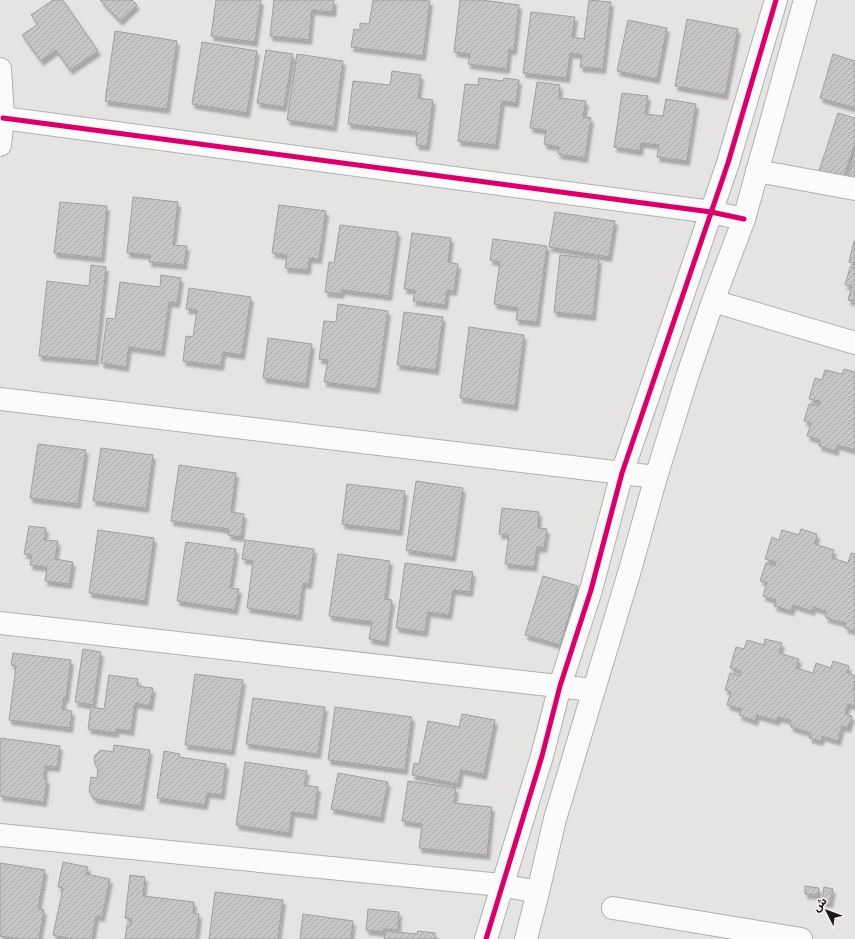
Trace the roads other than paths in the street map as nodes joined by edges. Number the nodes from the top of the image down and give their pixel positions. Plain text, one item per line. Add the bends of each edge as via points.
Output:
1 (776, 0) edge
2 (805, 0) edge
3 (0, 69) edge
4 (3, 118) junction
5 (0, 145) edge
6 (757, 171) junction
7 (855, 189) edge
8 (711, 212) junction
9 (744, 219) junction
10 (713, 301) junction
11 (855, 343) edge
12 (0, 399) edge
13 (622, 473) junction
14 (656, 477) junction
15 (0, 623) edge
16 (560, 686) junction
17 (593, 690) junction
18 (0, 835) edge
19 (501, 885) junction
20 (538, 892) junction
21 (613, 908) dead end
22 (486, 939) edge
23 (526, 939) edge
24 (801, 939) edge

1 - 8 street
2 - 6 street
3 - 4 street
4 - 5 street
4 - 8 street
6 - 7 street
6 - 9 street
8 - 9 street
8 - 13 street
9 - 10 street
10 - 11 street
10 - 14 street
12 - 13 street
13 - 14 street
13 - 16 street via 591,590
14 - 17 street
15 - 16 street
16 - 17 street
16 - 19 street via 542,756
17 - 20 street via 555,819
18 - 19 street
19 - 20 street
19 - 22 street
20 - 23 street
21 - 24 street

